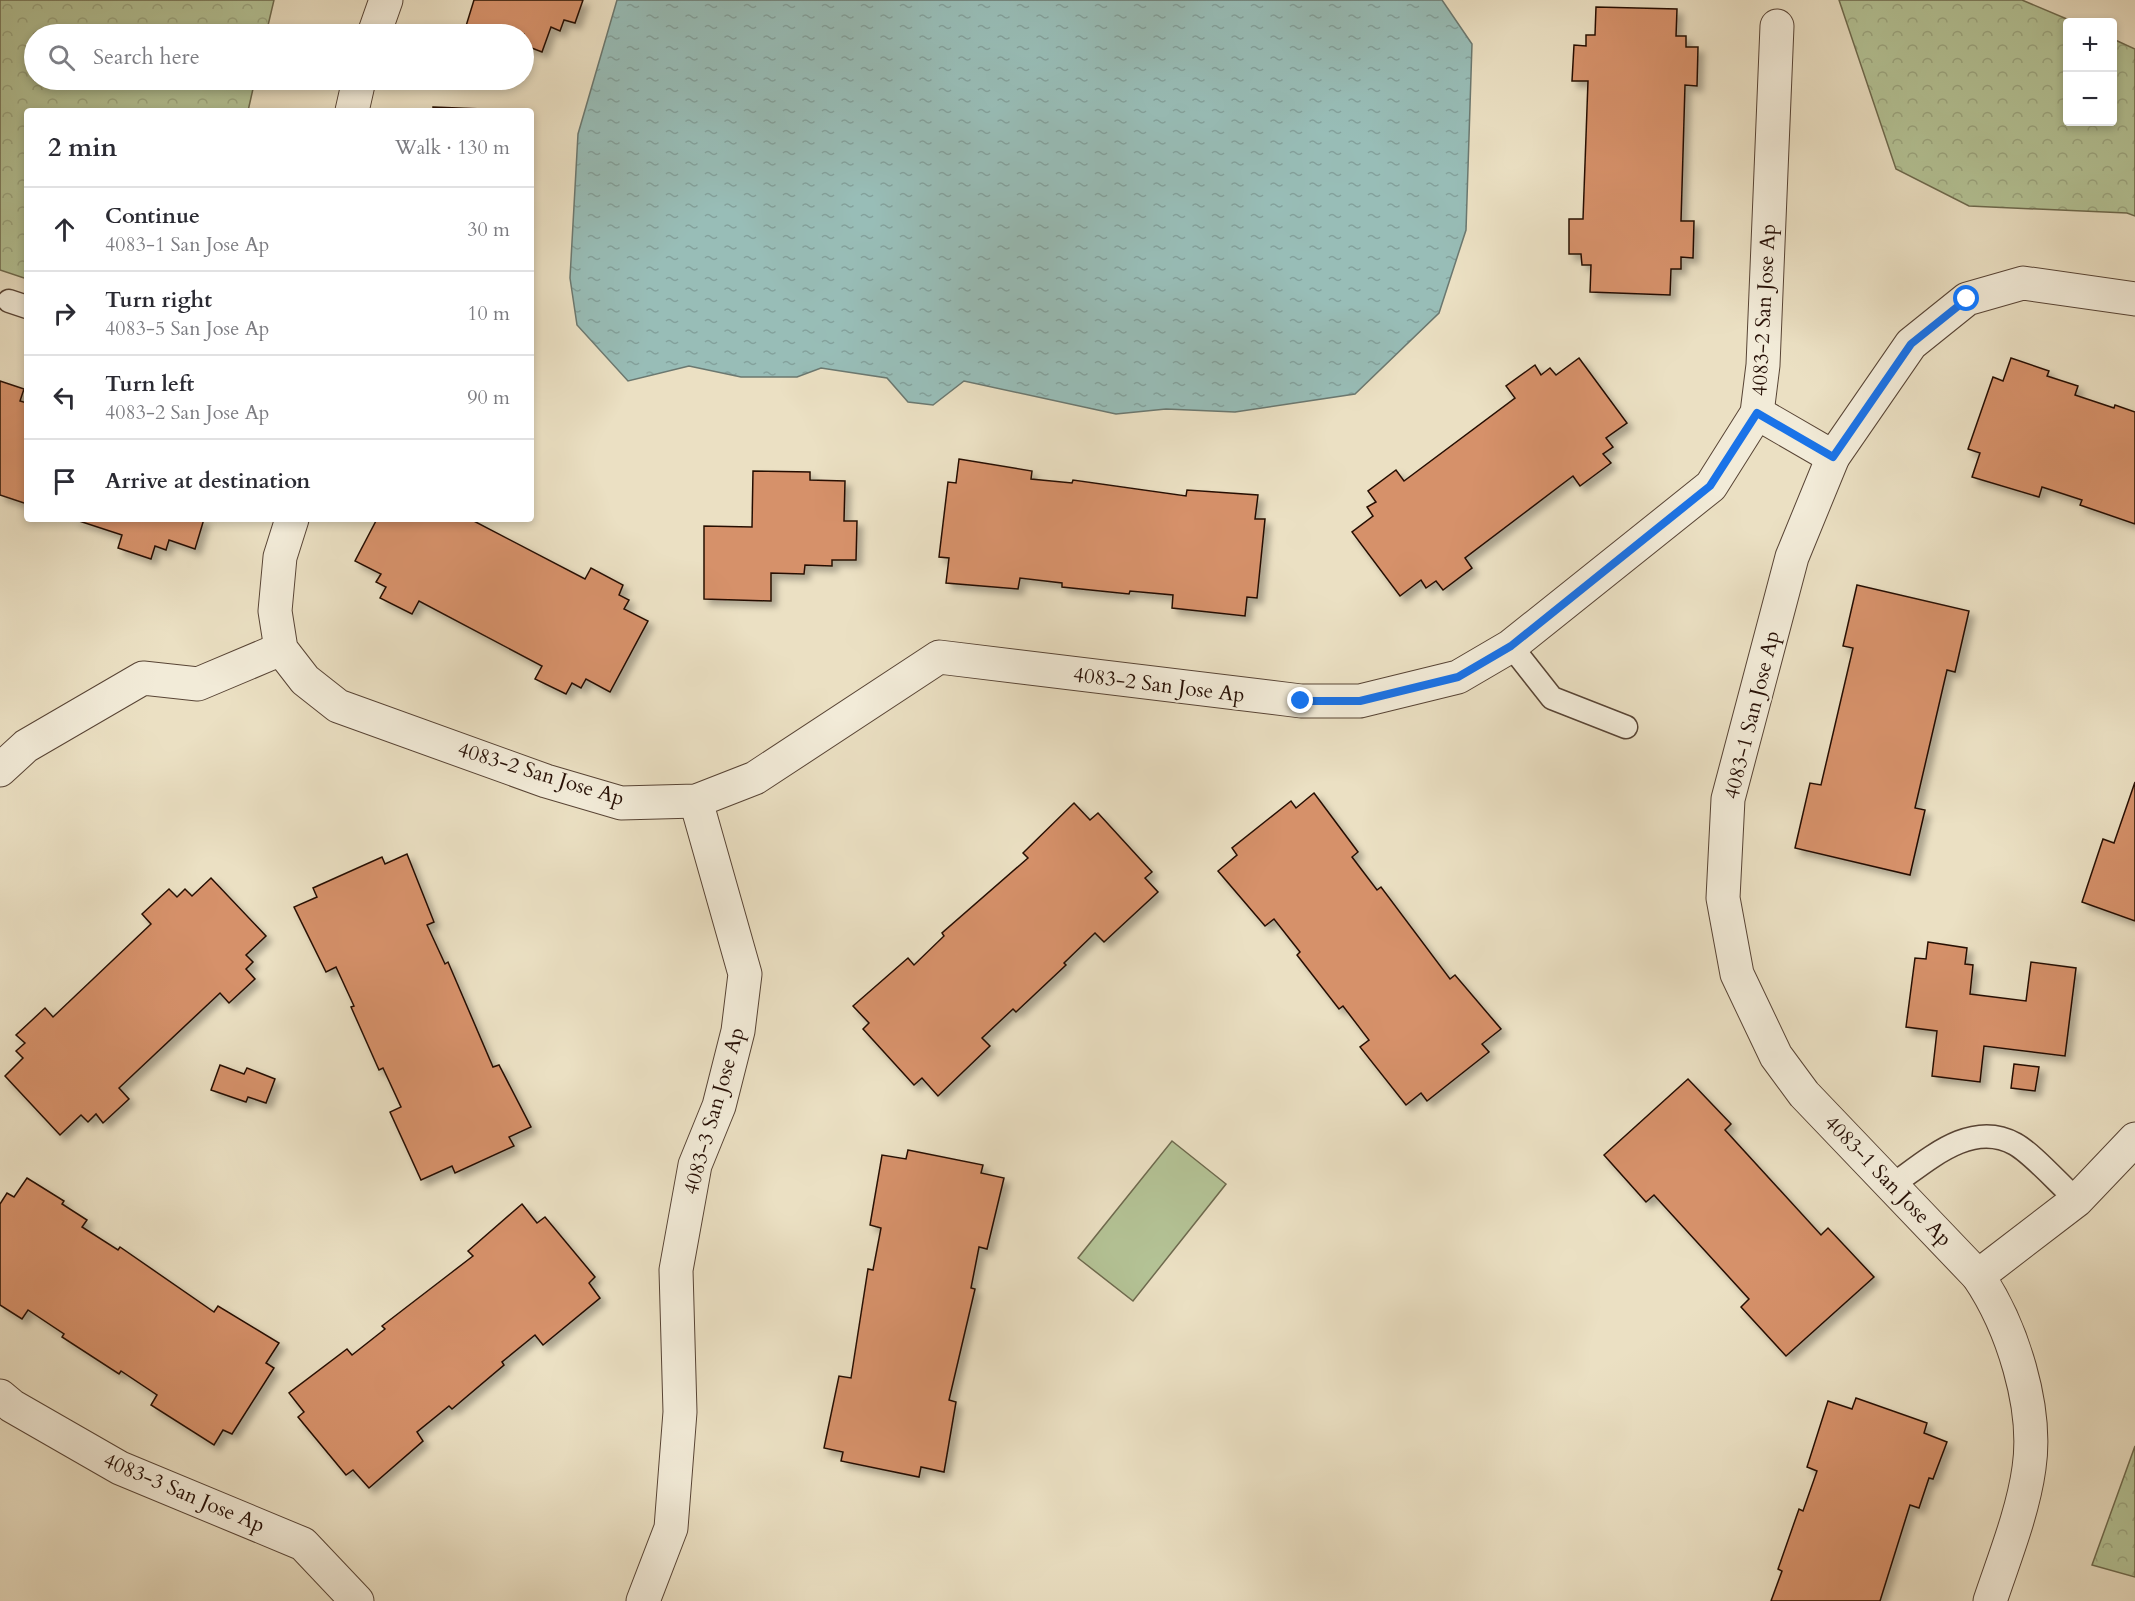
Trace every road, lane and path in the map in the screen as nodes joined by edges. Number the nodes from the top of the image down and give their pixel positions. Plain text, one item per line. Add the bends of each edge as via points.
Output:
1 (386, 0) edge
2 (378, 24) edge
3 (1777, 26) dead end
4 (357, 90) edge
5 (353, 108) edge
6 (2135, 299) edge
7 (1757, 413) junction
8 (1833, 457) junction
9 (291, 522) edge
10 (1511, 646) junction
11 (281, 649) junction
12 (1626, 726) dead end
13 (0, 770) edge
14 (696, 801) junction
15 (2135, 1139) edge
16 (1891, 1186) junction
17 (2077, 1200) junction
18 (1978, 1276) junction
19 (0, 1396) edge
20 (357, 1601) edge
21 (643, 1601) edge
22 (1990, 1601) edge

1 - 2 street
3 - 7 street, 4083-2 San Jose Ap via 1763,365
4 - 5 street
6 - 8 street, 4083-1 San Jose Ap via 2023,283 1967,299 1911,344
7 - 8 street
7 - 10 street, 4083-2 San Jose Ap via 1710,486
8 - 16 street, 4083-1 San Jose Ap via 1792,557 1728,799 1723,898 1737,974 1776,1056 1804,1094
9 - 11 street, 4083-2 San Jose Ap via 280,557 275,611
10 - 12 lane via 1552,698
10 - 14 street, 4083-2 San Jose Ap via 1458,677 1360,701 1301,701 939,657 755,778
11 - 13 street via 198,684 143,678 26,747
11 - 14 street, 4083-2 San Jose Ap via 305,680 338,706 546,781 621,803
14 - 21 street, 4083-3 San Jose Ap via 745,974 738,1031 719,1106 695,1165 676,1270 680,1412 671,1528
15 - 17 street
16 - 17 lane via 1955,1142 1988,1136 2015,1144
16 - 18 street, 4083-1 San Jose Ap
17 - 18 street
18 - 22 street, 4083-1 San Jose Ap via 1992,1298 2021,1365 2028,1416 2029,1467
19 - 20 street, 4083-3 San Jose Ap via 120,1468 303,1544

